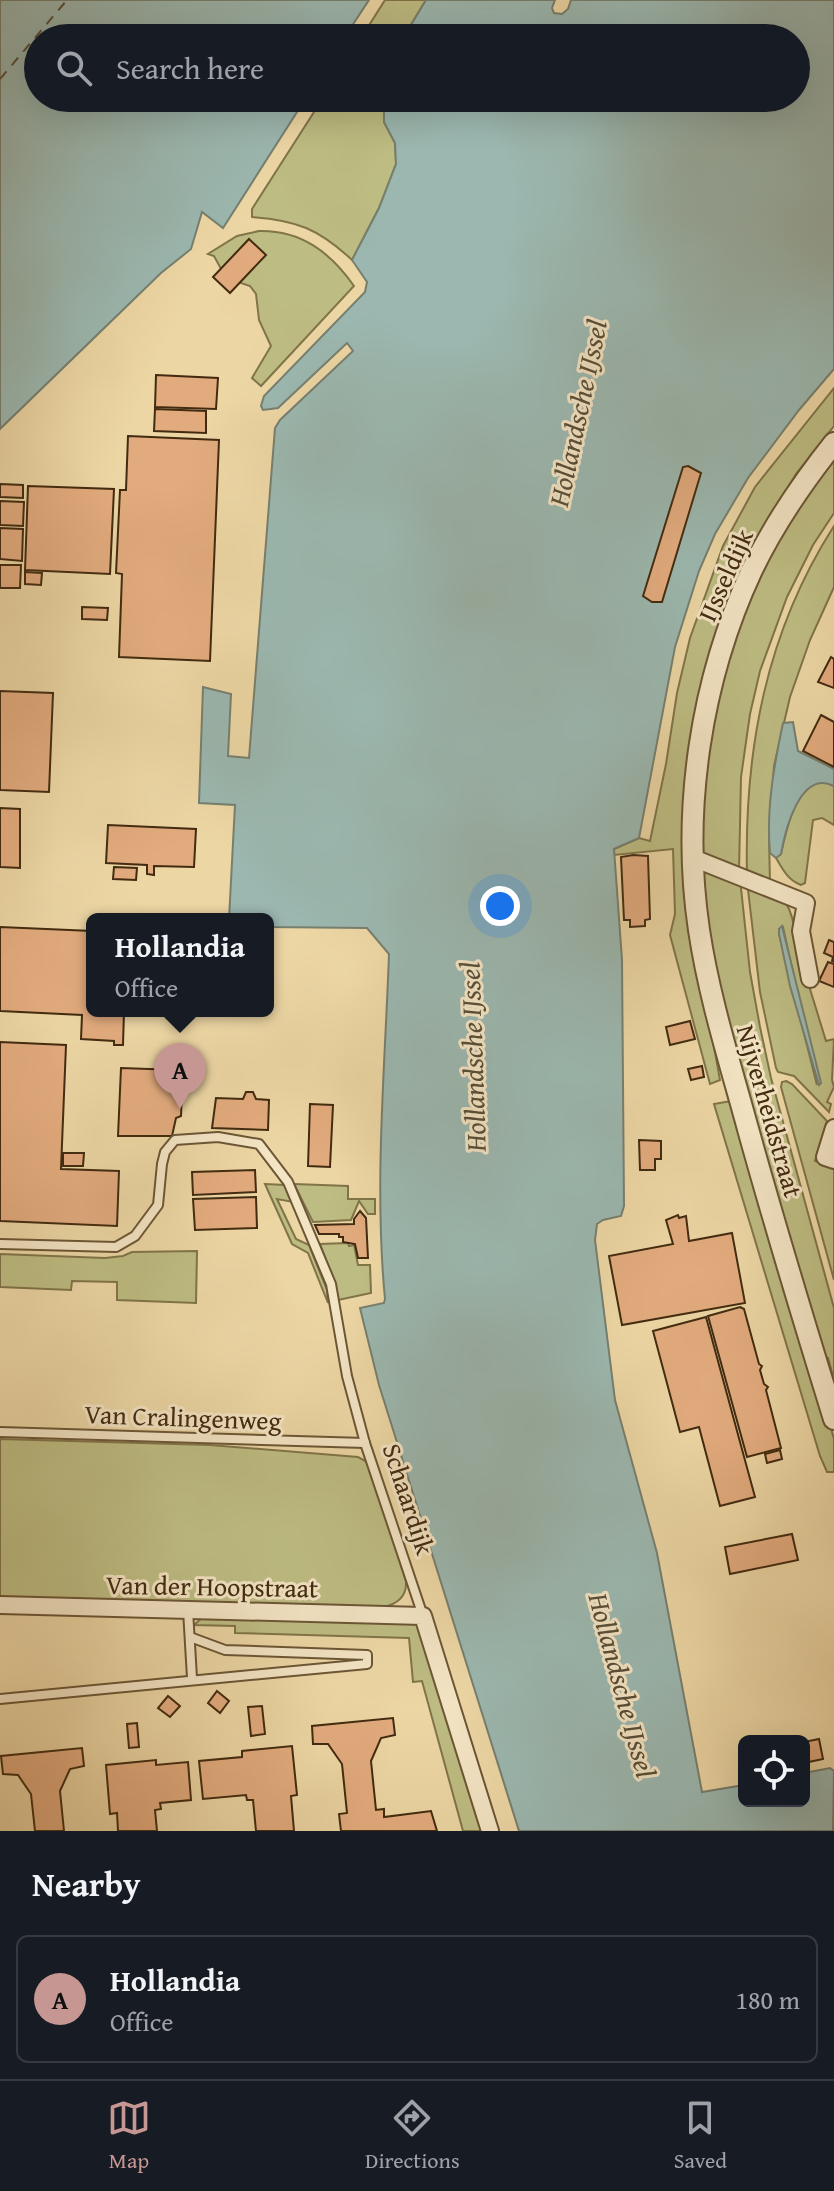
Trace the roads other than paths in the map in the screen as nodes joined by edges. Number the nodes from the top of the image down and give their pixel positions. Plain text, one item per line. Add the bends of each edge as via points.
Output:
1 (834, 443) edge
2 (701, 745) joint
3 (693, 858) junction
4 (810, 979) dead end
5 (834, 1128) edge
6 (834, 1160) edge
7 (0, 1244) edge
8 (834, 1419) edge
9 (0, 1432) edge
10 (365, 1443) junction
11 (0, 1605) edge
12 (188, 1609) junction
13 (423, 1616) junction
14 (190, 1637) junction
15 (192, 1678) junction
16 (0, 1699) edge
17 (490, 1831) edge

1 - 2 street, IJsseldijk via 749,576 718,663
2 - 3 street, Nijverheidstraat
3 - 4 street via 806,903 801,931
3 - 8 street, Nijverheidstraat via 699,927 715,1009
5 - 6 street via 825,1157
7 - 10 lane, Schaardijk via 116,1247 135,1236 158,1205 165,1152 175,1140 218,1137 259,1144 288,1182 331,1284
9 - 10 lane, Van Cralingenweg
10 - 13 lane, Schaardijk
11 - 12 street, Van der Hoopstraat
12 - 13 street, Van der Hoopstraat
12 - 14 lane
13 - 17 street, Schaardijk
14 - 15 lane
14 - 15 lane via 225,1650 367,1655 367,1664
15 - 16 lane

